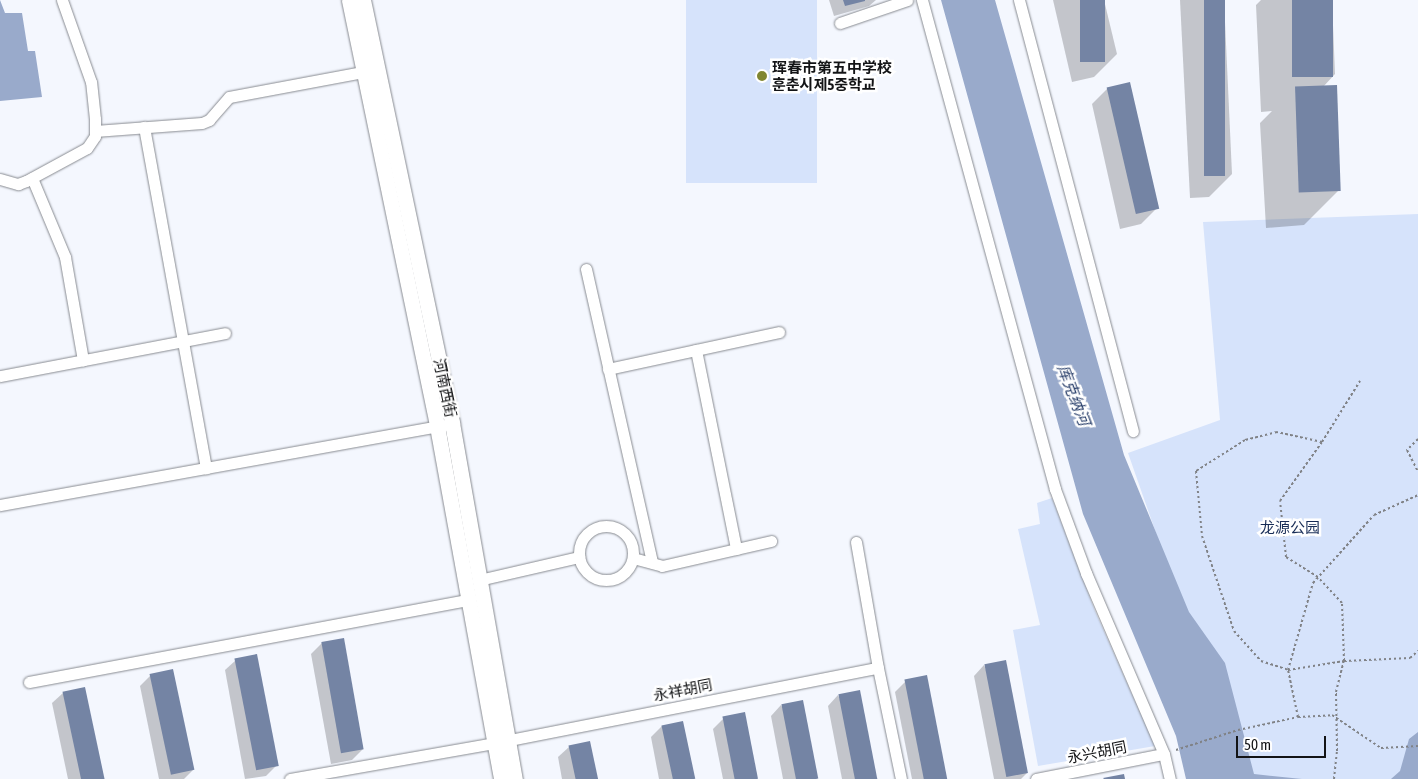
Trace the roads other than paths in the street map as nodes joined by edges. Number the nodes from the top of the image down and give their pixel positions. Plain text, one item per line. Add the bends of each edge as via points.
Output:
1 (62, 0) edge
2 (349, 0) edge
3 (363, 0) edge
4 (906, 0) edge
5 (922, 0) edge
6 (1019, 0) edge
7 (840, 23) dead end
8 (363, 72) junction
9 (144, 127) junction
10 (95, 131) junction
11 (32, 178) junction
12 (0, 179) edge
13 (586, 269) dead end
14 (779, 332) dead end
15 (225, 333) dead end
16 (183, 341) junction
17 (696, 350) junction
18 (83, 360) junction
19 (608, 369) junction
20 (0, 376) edge
21 (452, 423) junction
22 (437, 426) junction
23 (1133, 431) dead end
24 (206, 468) junction
25 (0, 505) edge
26 (771, 541) dead end
27 (856, 542) dead end
28 (736, 549) junction
29 (579, 557) junction
30 (633, 558) junction
31 (652, 563) junction
32 (479, 580) junction
33 (468, 600) junction
34 (878, 668) junction
35 (29, 682) dead end
36 (500, 741) junction
37 (1169, 752) junction
38 (290, 779) edge
39 (501, 779) edge
40 (515, 779) edge
41 (901, 779) edge
42 (1036, 779) edge
43 (1170, 779) edge

1 - 10 street via 91,82
2 - 8 main road, 河南西街
3 - 21 main road, 河南西街
4 - 7 street
5 - 37 street via 1055,489 1086,573
6 - 23 street
8 - 9 street via 229,97 209,120 202,123
8 - 22 main road, 河南西街
9 - 10 street
9 - 16 street
10 - 11 street via 87,148
11 - 12 street via 18,184
11 - 18 street via 65,257
13 - 19 street
14 - 17 street
15 - 16 street
16 - 18 street
16 - 24 street
17 - 19 street
17 - 28 street
18 - 20 street
19 - 31 street
21 - 22 street
21 - 32 main road, 河南西街
22 - 24 street
22 - 33 main road, 河南西街
24 - 25 street
26 - 28 street
27 - 34 street
28 - 31 street via 662,566
29 - 30 street via 591,576 608,580 624,574
29 - 30 street via 584,537 590,531 607,525 624,532 633,548
29 - 32 street
30 - 31 street
32 - 36 main road, 河南西街
33 - 35 street
33 - 36 main road, 河南西街
34 - 36 street, 永祥胡同
34 - 41 street
36 - 38 street, 永祥胡同
36 - 39 main road, 河南西街
36 - 40 main road, 河南西街
37 - 42 street, 永兴胡同
37 - 43 street

